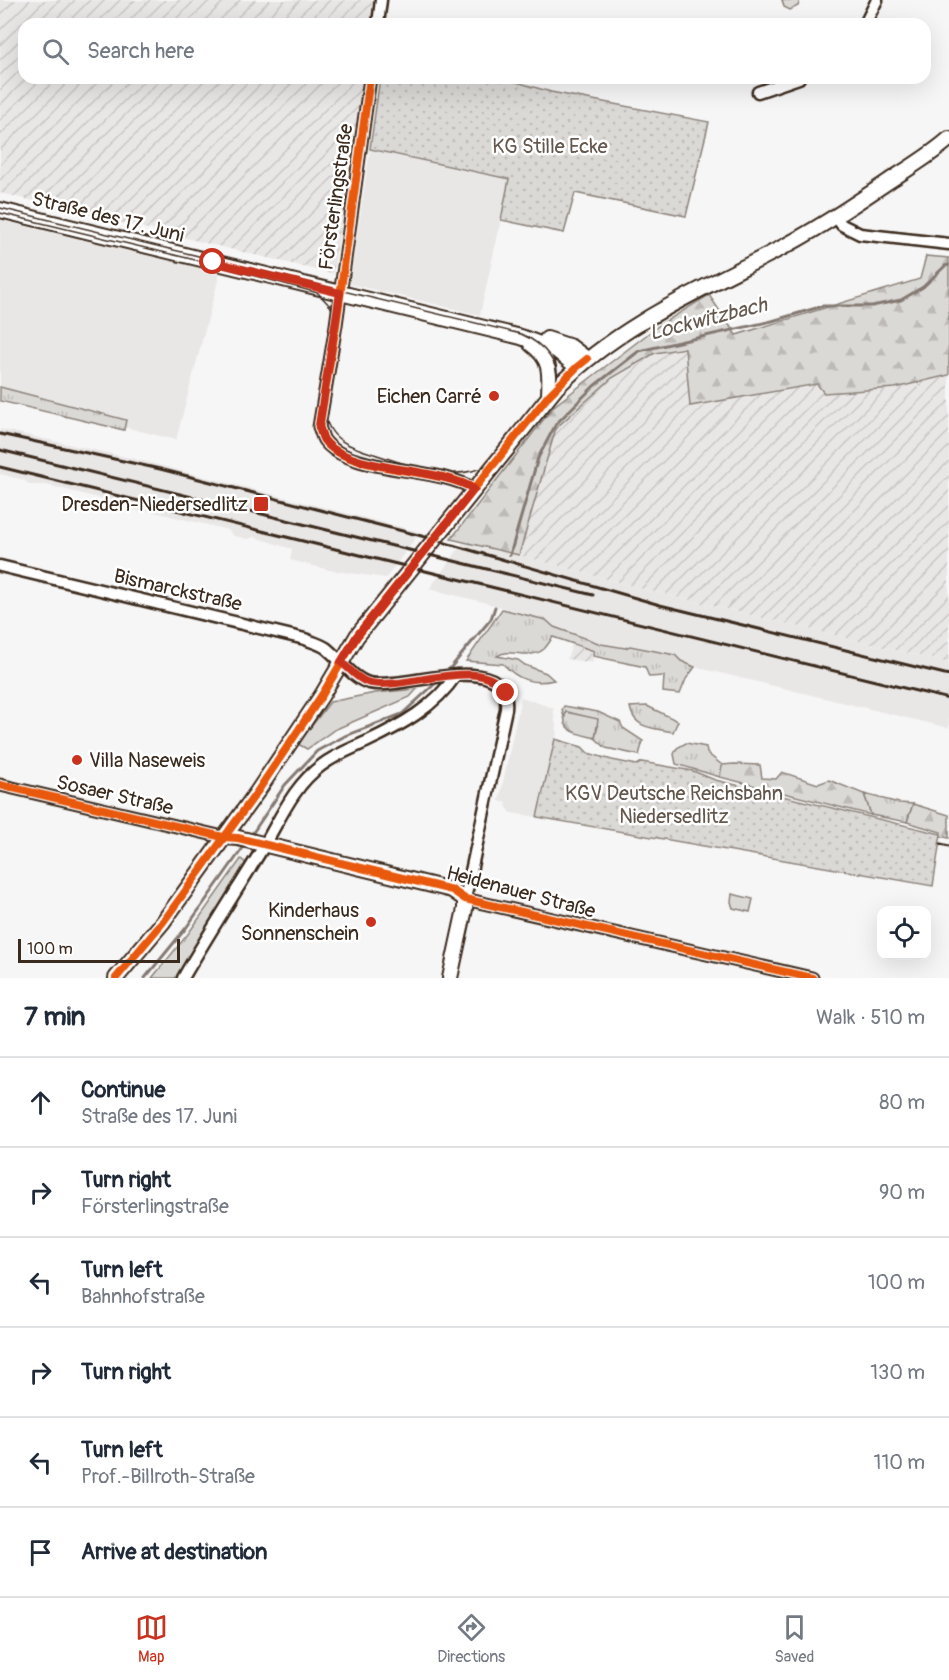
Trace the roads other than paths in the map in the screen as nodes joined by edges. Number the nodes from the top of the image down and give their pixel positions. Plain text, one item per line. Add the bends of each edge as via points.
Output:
1 (381, 0) edge
2 (877, 0) edge
3 (379, 18) edge
4 (869, 18) edge
5 (369, 84) edge
6 (781, 84) edge
7 (758, 92) dead end
8 (949, 140) edge
9 (0, 210) edge
10 (836, 217) junction
11 (949, 244) edge
12 (340, 293) junction
13 (521, 337) junction
14 (582, 363) junction
15 (549, 395) junction
16 (474, 489) junction
17 (0, 566) edge
18 (341, 662) junction
19 (454, 675) junction
20 (0, 785) edge
21 (223, 837) junction
22 (261, 844) junction
23 (465, 898) junction
24 (116, 978) edge
25 (183, 978) edge
26 (450, 978) edge
27 (812, 978) edge

1 - 3 street
2 - 4 street
5 - 12 street, Försterlingstraße
6 - 7 street
8 - 10 street
9 - 12 street, Straße des 17. Juni
10 - 11 street via 842,225 860,234
10 - 14 street via 635,324
12 - 13 street, Straße des 17. Juni
12 - 16 street, Försterlingstraße via 319,427 324,440 342,454 464,483
13 - 14 street, Straße des 17. Juni via 571,347
13 - 15 street via 546,359
14 - 15 street
15 - 16 street
16 - 18 street via 357,636
17 - 18 street, Bismarckstraße via 305,639 325,647
18 - 19 street, Bismarckstraße via 369,683 391,684
18 - 21 street via 274,767
19 - 22 street via 448,687 424,709 392,730 321,765 286,805
19 - 23 street, Bismarckstraße via 495,680 502,685 507,701
20 - 21 street, Sosaer Straße
21 - 22 street, Heidenauer Straße
21 - 24 street via 163,922
22 - 23 street, Heidenauer Straße via 452,891
22 - 25 street
23 - 26 street
23 - 27 street, Heidenauer Straße

